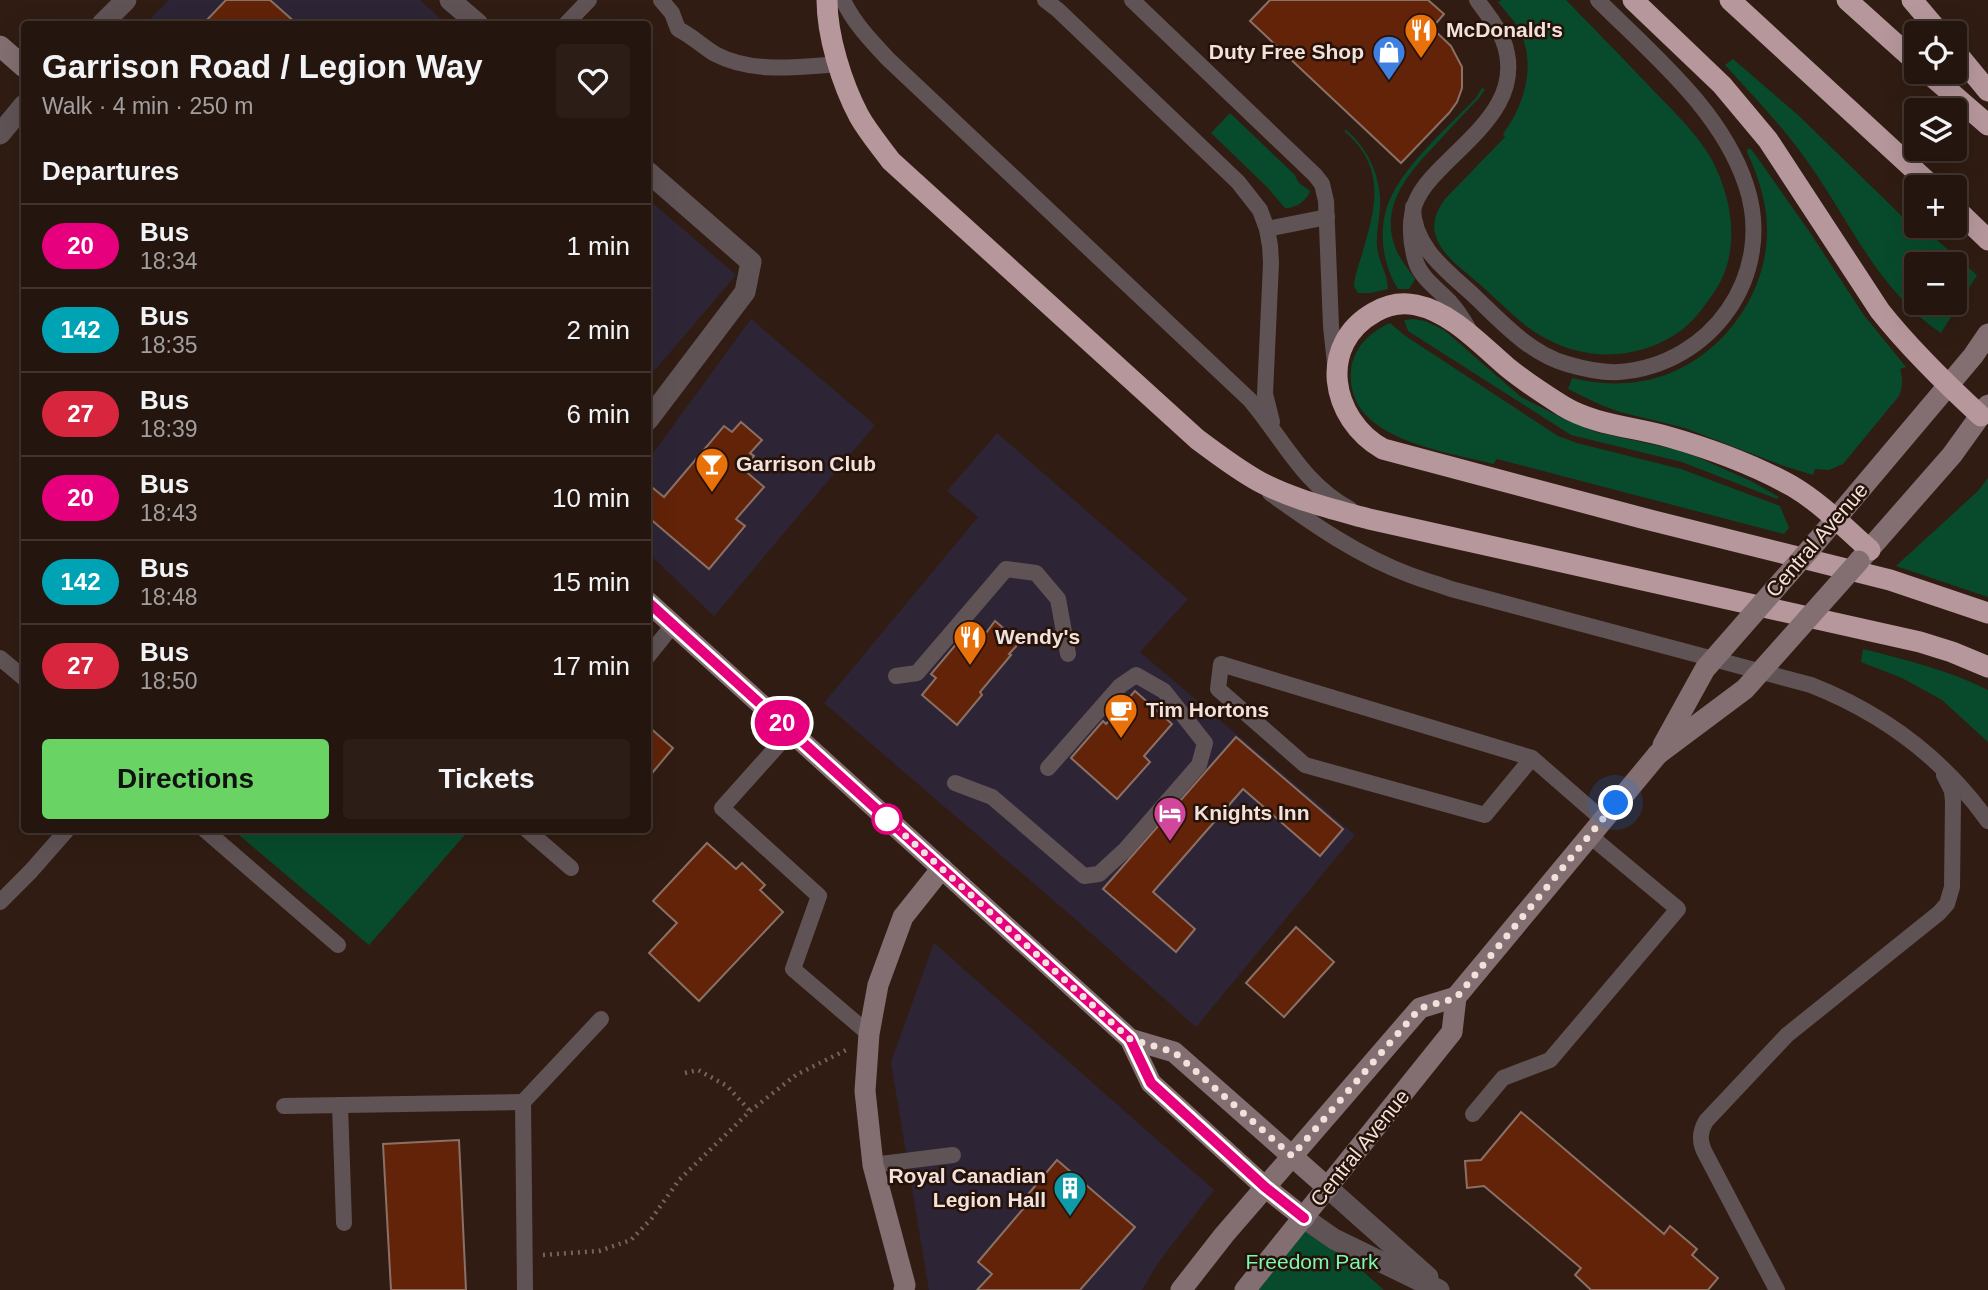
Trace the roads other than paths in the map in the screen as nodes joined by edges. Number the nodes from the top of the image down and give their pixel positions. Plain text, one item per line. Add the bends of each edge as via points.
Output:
1 (126, 0) edge
2 (450, 0) edge
3 (589, 0) edge
4 (660, 0) edge
5 (827, 0) edge
6 (843, 0) edge
7 (1045, 0) edge
8 (1132, 0) edge
9 (1477, 0) edge
10 (1598, 0) edge
11 (1633, 0) edge
12 (1730, 0) edge
13 (1847, 0) edge
14 (1912, 0) edge
15 (105, 21) edge
16 (474, 21) edge
17 (569, 21) edge
18 (1930, 21) edge
19 (0, 46) edge
20 (1904, 51) edge
21 (21, 64) edge
22 (839, 64) junction
23 (1967, 66) edge
24 (1940, 84) edge
25 (1988, 91) edge
26 (21, 109) edge
27 (1985, 124) edge
28 (0, 134) edge
29 (651, 175) edge
30 (1920, 175) edge
31 (1413, 207) junction
32 (1327, 217) junction
33 (1967, 220) edge
34 (1267, 229) junction
35 (1988, 240) edge
36 (1988, 334) edge
37 (1474, 338) junction
38 (1338, 383) junction
39 (1947, 386) junction
40 (1984, 411) edge
41 (651, 416) edge
42 (1285, 447) junction
43 (1229, 463) junction
44 (1369, 519) junction
45 (1836, 519) junction
46 (1864, 555) junction
47 (651, 605) edge
48 (1988, 613) edge
49 (673, 625) junction
50 (651, 652) edge
51 (1068, 654) dead end
52 (0, 658) edge
53 (1988, 667) edge
54 (21, 676) edge
55 (896, 676) dead end
56 (791, 731) junction
57 (1917, 745) junction
58 (1658, 754) junction
59 (1532, 758) junction
60 (1048, 768) dead end
61 (955, 783) dead end
62 (1988, 821) edge
63 (1596, 827) junction
64 (64, 833) edge
65 (208, 833) edge
66 (530, 833) edge
67 (571, 868) dead end
68 (942, 868) junction
69 (0, 902) edge
70 (338, 945) dead end
71 (1456, 998) junction
72 (601, 1019) dead end
73 (1130, 1039) junction
74 (868, 1042) junction
75 (523, 1102) junction
76 (340, 1105) junction
77 (284, 1106) dead end
78 (1473, 1114) dead end
79 (953, 1155) dead end
80 (1292, 1156) junction
81 (873, 1165) junction
82 (1265, 1187) junction
83 (1328, 1188) junction
84 (1304, 1218) junction
85 (344, 1223) dead end
86 (525, 1290) edge
87 (904, 1290) edge
88 (1181, 1290) edge
89 (1245, 1290) edge
90 (1441, 1290) edge
91 (1777, 1290) edge

1 - 15 street
2 - 16 street
3 - 17 lane
4 - 22 lane via 672,13 687,19 691,35 731,61 780,68
5 - 22 highway
6 - 42 lane via 888,59 1250,400
7 - 34 lane via 1238,182 1260,210
8 - 32 lane via 1315,175 1325,193
9 - 31 lane via 1503,40 1507,85 1494,111 1424,187
10 - 31 lane via 1701,107 1730,147 1747,188 1753,228 1749,264 1736,299 1714,328 1685,351 1636,369 1601,372 1564,364 1525,342 1446,271 1421,240
11 - 39 highway via 1722,85 1769,140 1880,312
12 - 30 highway
13 - 20 highway
14 - 18 highway
19 - 21 main road
22 - 43 highway via 860,117 891,161
23 - 25 highway
24 - 27 highway
26 - 28 street
29 - 41 street via 751,262 745,292
31 - 37 lane via 1411,232 1419,269 1461,316
32 - 34 lane
32 - 38 lane
33 - 35 highway
34 - 42 lane via 1271,263 1265,394
36 - 39 main road, Central Avenue
37 - 38 highway via 1427,308 1390,305 1359,323 1349,336 1338,362
37 - 45 highway via 1567,408 1677,439 1755,468 1793,487
38 - 48 highway via 1354,425 1373,443 1393,453 1890,580
39 - 40 highway
39 - 45 main road, Central Avenue
40 - 46 main road, Central Avenue
42 - 44 lane via 1321,489
43 - 44 highway via 1262,483
43 - 57 lane via 1307,520 1408,575 1811,685 1867,711
44 - 53 highway via 1920,642
45 - 46 highway
45 - 58 main road, Central Avenue, bridge via 1706,669
46 - 58 main road, Central Avenue, bridge via 1745,689
47 - 49 main road
49 - 50 lane
49 - 56 main road
51 - 55 lane via 1058,599 1037,573 1006,569 917,673
52 - 54 lane
56 - 68 main road
56 - 74 lane via 722,808 819,896 793,969
57 - 62 lane via 1953,778
57 - 91 lane via 1939,767 1952,792 1952,887 1947,904 1787,1035 1706,1121 1700,1135 1704,1151
58 - 63 main road, Central Avenue
59 - 59 lane via 1247,672 1221,664 1218,689 1305,765 1485,815
59 - 63 lane
60 - 61 lane via 1120,686 1136,676 1164,691 1205,743 1199,765 1099,874 1084,876 992,797
63 - 71 main road, Central Avenue
63 - 78 lane via 1678,909 1550,1060 1503,1078
64 - 69 lane
65 - 70 lane
66 - 67 lane
68 - 73 main road
68 - 74 main road via 903,916 878,985
71 - 80 main road, Central Avenue via 1420,1008
71 - 83 main road, Central Avenue via 1452,1032
72 - 75 lane
73 - 80 main road via 1174,1052
73 - 82 main road via 1151,1083
74 - 81 main road via 865,1091
75 - 76 lane
75 - 86 lane
76 - 77 lane
76 - 85 lane
79 - 81 lane
80 - 82 main road, Central Avenue
80 - 83 main road
81 - 87 main road
82 - 84 main road
82 - 88 main road, Central Avenue
83 - 84 main road, Central Avenue
83 - 90 street
84 - 89 main road, Central Avenue
84 - 90 street via 1334,1239

